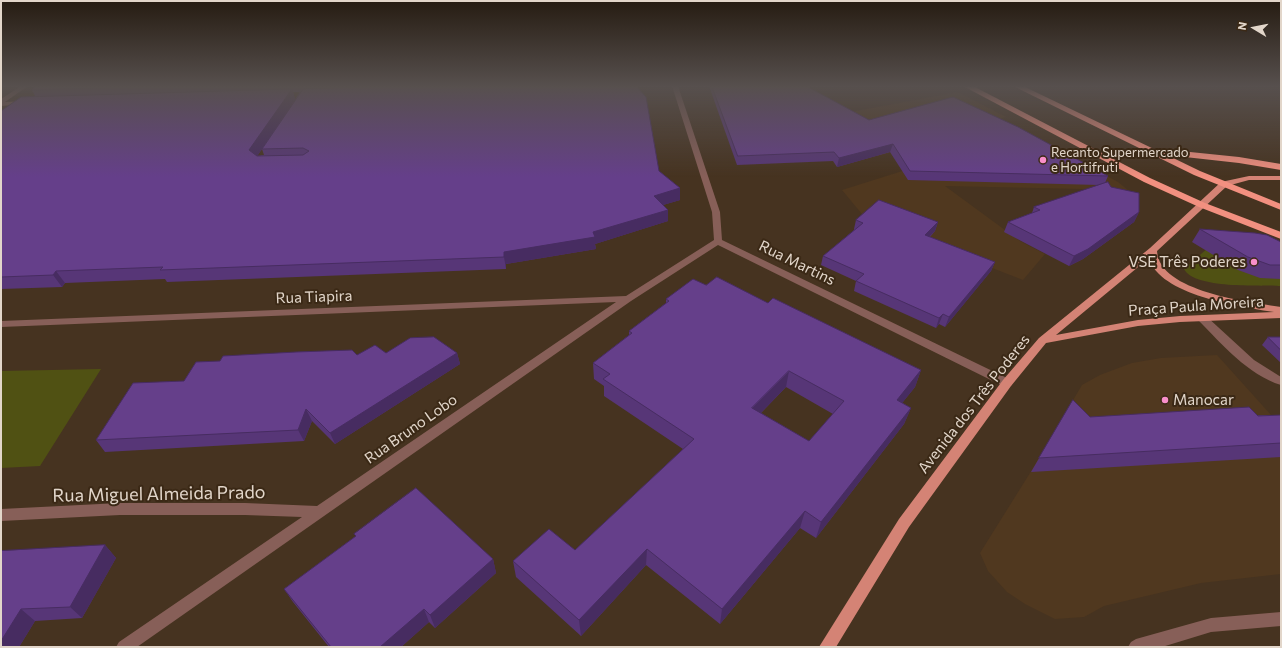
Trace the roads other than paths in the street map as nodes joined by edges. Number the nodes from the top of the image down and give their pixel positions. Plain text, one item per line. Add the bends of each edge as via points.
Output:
1 (685, 116) edge
2 (1025, 116) edge
3 (1080, 116) edge
4 (1153, 151) junction
5 (1281, 167) edge
6 (1281, 178) edge
7 (1224, 184) junction
8 (1202, 205) junction
9 (1281, 207) edge
10 (1281, 236) edge
11 (718, 241) junction
12 (1153, 250) junction
13 (628, 299) junction
14 (1281, 310) edge
15 (1281, 315) edge
16 (1202, 318) junction
17 (1, 324) edge
18 (1043, 340) junction
19 (1281, 381) edge
20 (1007, 383) junction
21 (318, 512) junction
22 (1, 515) edge
23 (1281, 619) edge
24 (124, 647) edge
25 (827, 647) edge
26 (1136, 647) edge

1 - 11 street via 716,212
2 - 8 highway
3 - 4 highway
4 - 5 highway
4 - 7 highway
6 - 7 main road via 1249,178
7 - 8 main road, Avenida dos Três Poderes
7 - 9 highway
8 - 10 highway
8 - 12 main road, Avenida dos Três Poderes
11 - 13 street, Rua Bruno Lobo
11 - 20 street, Rua Martins
12 - 14 main road via 1154,261 1177,284 1244,305
12 - 18 main road, Avenida dos Três Poderes
13 - 17 street, Rua Tiapira
13 - 21 street, Rua Bruno Lobo
15 - 16 main road, Praça Paula Moreira
16 - 18 main road, Praça Paula Moreira via 1138,323
16 - 19 street via 1255,366 1275,380
18 - 20 main road, Avenida dos Três Poderes
20 - 25 main road, Avenida dos Três Poderes via 904,523
21 - 22 street, Rua Miguel Almeida Prado via 120,509
21 - 24 street, Rua Bruno Lobo
23 - 26 street via 1211,625

